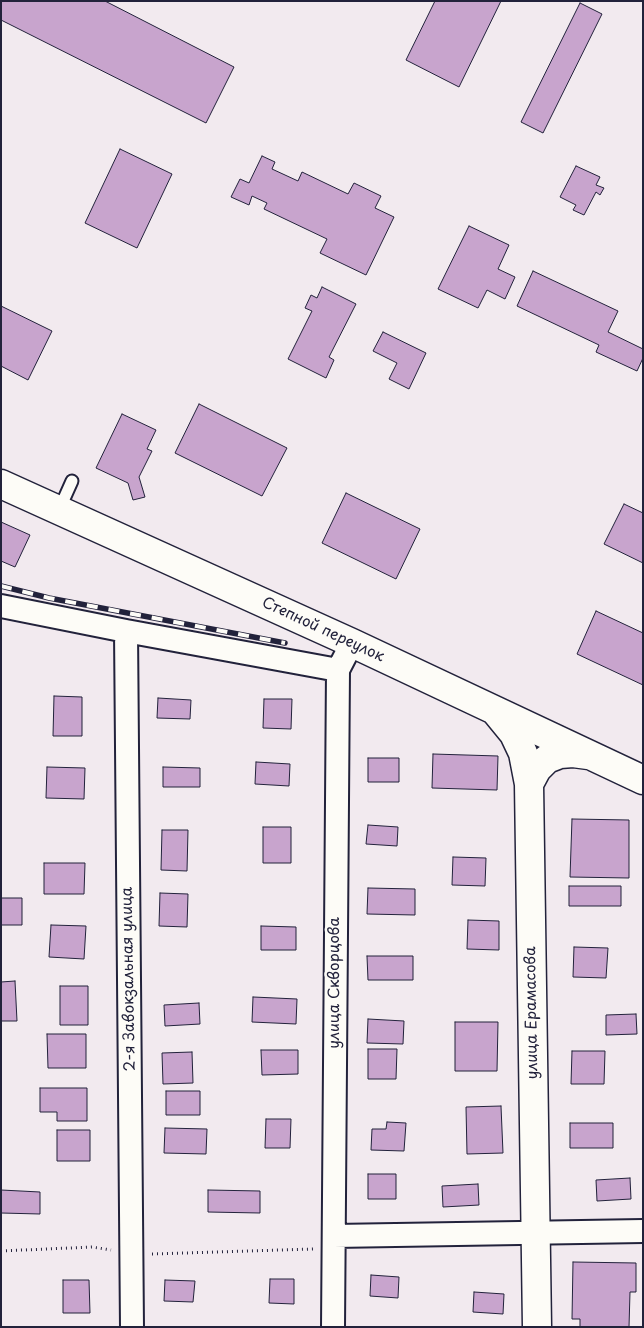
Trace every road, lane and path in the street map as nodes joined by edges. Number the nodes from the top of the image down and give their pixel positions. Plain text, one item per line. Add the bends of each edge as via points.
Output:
1 (72, 481) dead end
2 (1, 484) edge
3 (60, 510) junction
4 (1, 606) edge
5 (126, 631) junction
6 (352, 643) junction
7 (338, 670) junction
8 (493, 709) junction
9 (590, 755) junction
10 (643, 780) edge
11 (529, 784) junction
12 (643, 1231) edge
13 (536, 1233) junction
14 (334, 1242) junction
15 (1, 1251) edge
16 (131, 1254) junction
17 (132, 1327) edge
18 (333, 1327) edge
19 (537, 1327) edge

1 - 3 lane
2 - 3 main road, Степной переулок
3 - 6 main road, Степной переулок
4 - 5 street
5 - 7 street
5 - 16 street, 2-я Завокзальная улица
6 - 7 street, улица Скворцова
6 - 8 main road, Степной переулок
7 - 14 street, улица Скворцова
8 - 9 main road, Степной переулок
8 - 11 main road, улица Ерамасова via 514,734 523,753
9 - 10 main road, Степной переулок
9 - 11 main road via 560,754 547,759 537,768
11 - 13 main road, улица Ерамасова
12 - 13 street
13 - 14 street
13 - 19 main road, улица Ерамасова
14 - 16 path
14 - 18 street, улица Скворцова
15 - 16 path via 92,1247
16 - 17 street, 2-я Завокзальная улица

